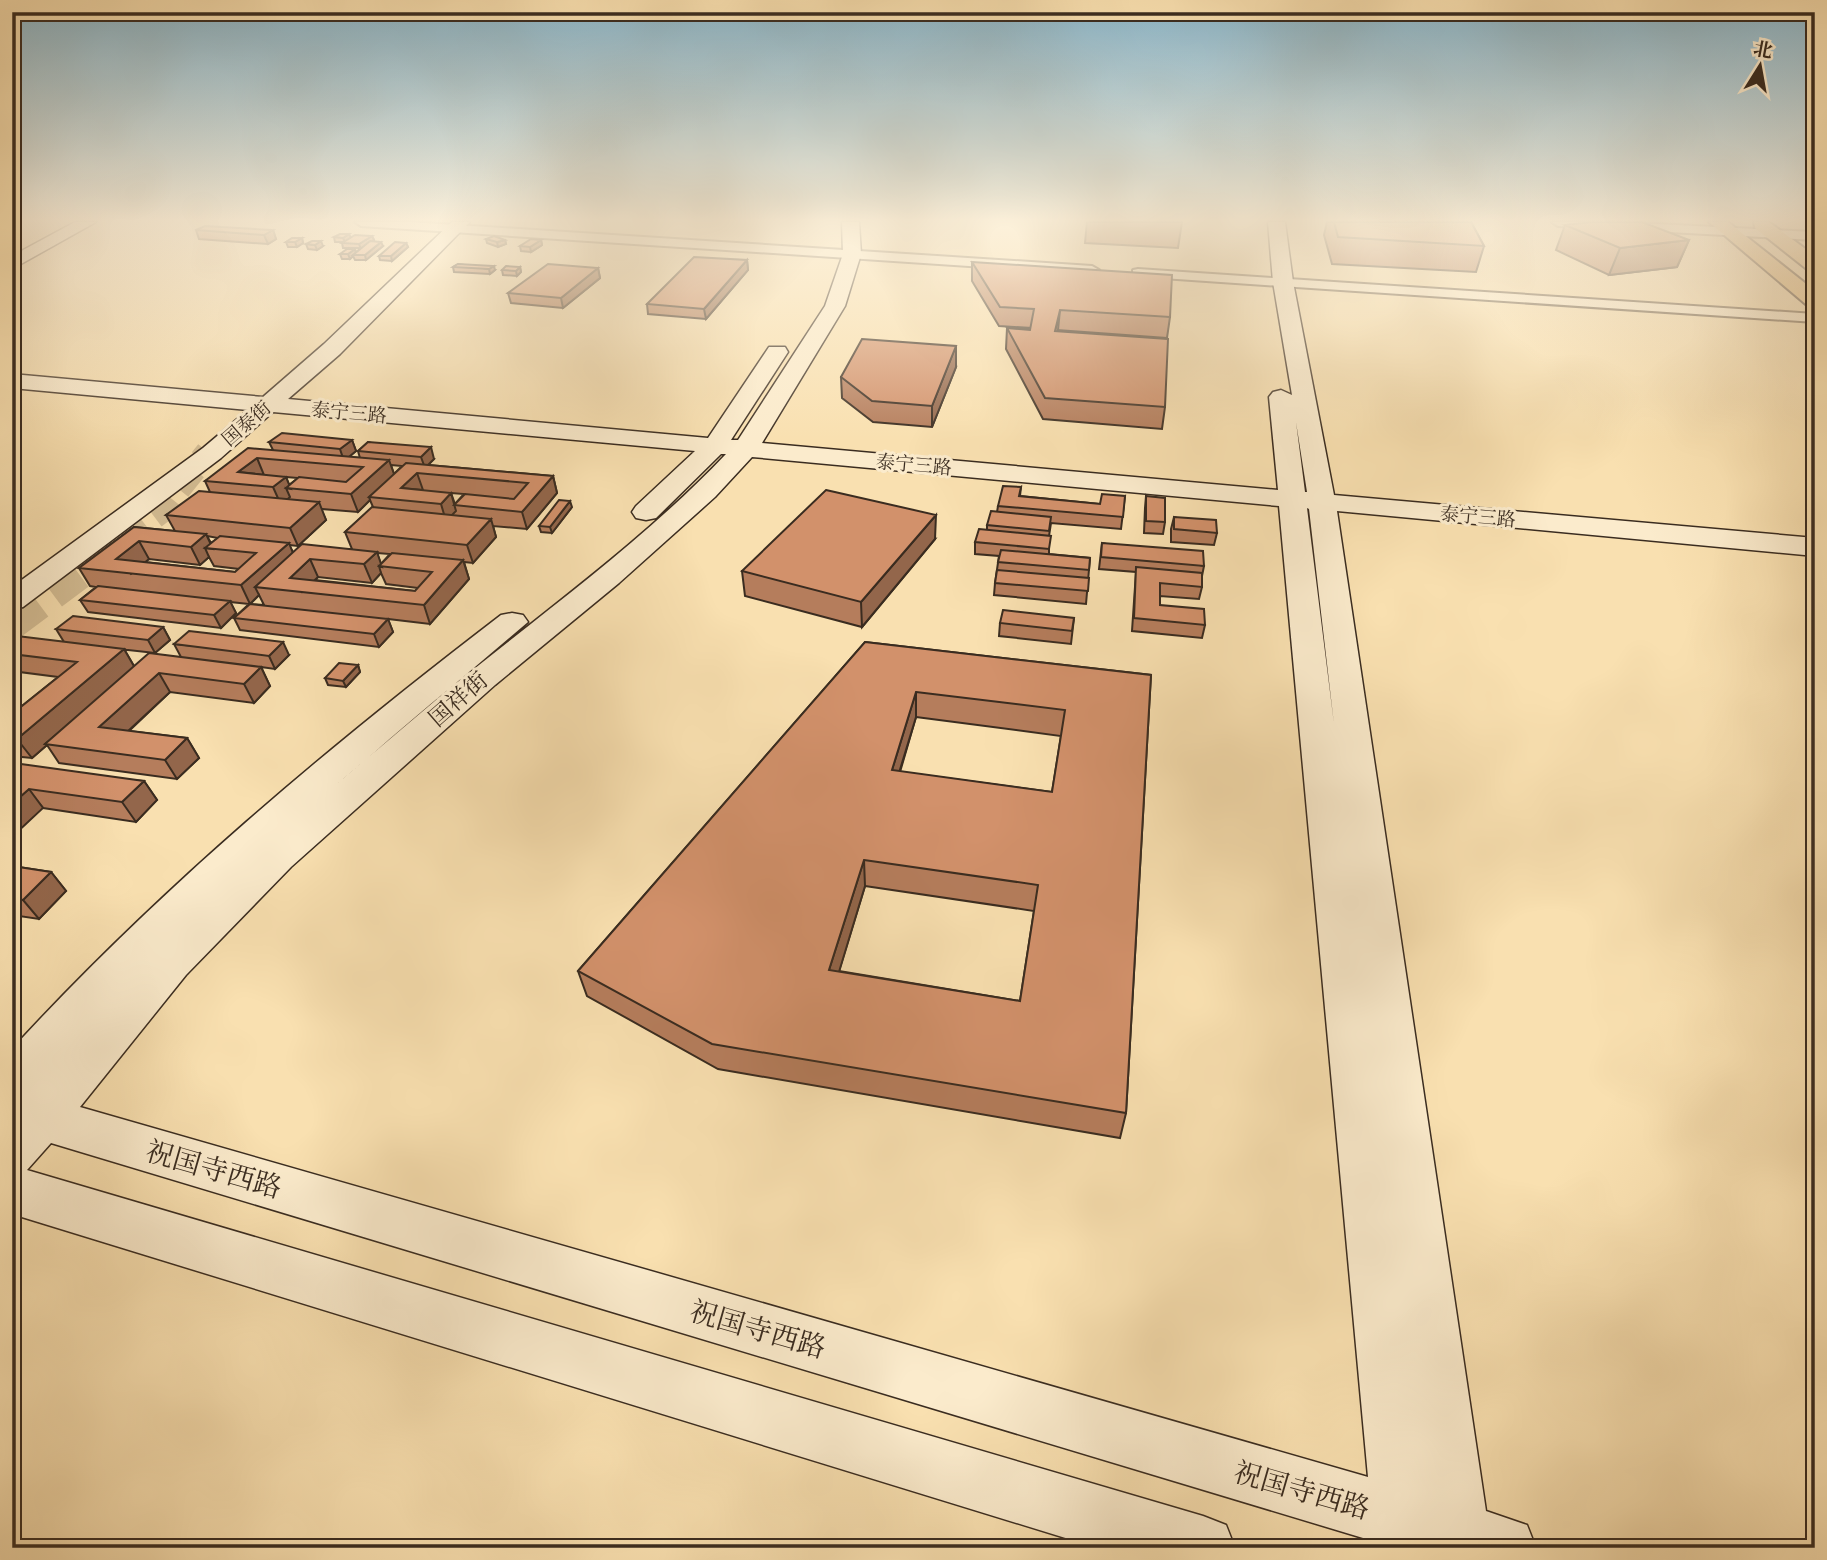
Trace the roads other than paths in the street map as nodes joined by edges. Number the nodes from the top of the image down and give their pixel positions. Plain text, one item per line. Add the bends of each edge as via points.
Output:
1 (387, 295) edge
2 (836, 295) edge
3 (1278, 295) edge
4 (1468, 295) edge
5 (1815, 318) edge
6 (12, 363) edge
7 (12, 381) edge
8 (277, 396) junction
9 (736, 438) junction
10 (1306, 490) junction
11 (1815, 524) edge
12 (1815, 547) edge
13 (12, 601) edge
14 (20, 1116) edge
15 (12, 1190) edge
16 (1405, 1534) edge
17 (1474, 1544) edge
18 (1203, 1548) edge

1 - 8 street, 国泰街
2 - 9 street, 国祥街 via 835,306
3 - 10 street
4 - 5 street
6 - 8 street, 泰宁三路
7 - 8 street, 泰宁三路
8 - 9 street, 泰宁三路
8 - 13 street, 国泰街 via 212,453
9 - 10 street, 泰宁三路
9 - 14 street, 国祥街 via 706,491 278,857
9 - 14 street, 国祥街 via 575,575 435,681 318,779 125,958
10 - 11 street, 泰宁三路
10 - 12 street, 泰宁三路
10 - 16 street
10 - 17 street
14 - 16 street, 祝国寺西路
15 - 18 street
16 - 17 street, 祝国寺西路

